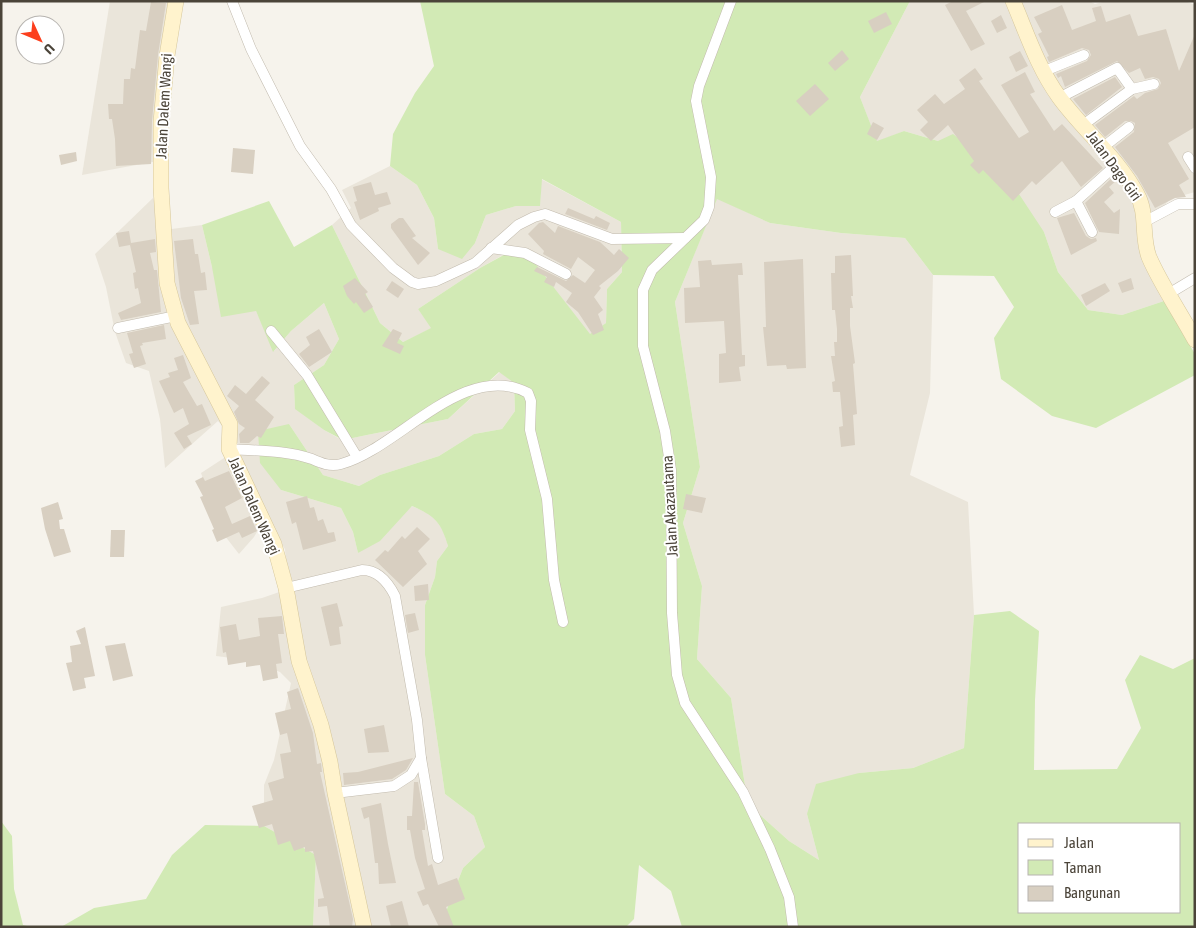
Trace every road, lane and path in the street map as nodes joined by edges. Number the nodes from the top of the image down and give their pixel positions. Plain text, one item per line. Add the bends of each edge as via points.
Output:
1 (176, 1) edge
2 (232, 1) edge
3 (731, 1) edge
4 (1013, 1) edge
5 (1084, 55) dead end
6 (1042, 72) junction
7 (1154, 84) dead end
8 (1132, 89) junction
9 (1060, 98) junction
10 (1084, 125) junction
11 (1129, 127) dead end
12 (1102, 148) junction
13 (1188, 157) dead end
14 (1116, 165) junction
15 (1195, 168) edge
16 (1076, 201) junction
17 (1195, 204) edge
18 (1055, 212) dead end
19 (1146, 221) junction
20 (1092, 232) dead end
21 (685, 238) junction
22 (491, 248) junction
23 (566, 274) dead end
24 (1195, 278) edge
25 (1170, 293) junction
26 (176, 316) junction
27 (118, 328) dead end
28 (271, 331) dead end
29 (1195, 340) edge
30 (229, 449) junction
31 (357, 457) junction
32 (286, 588) junction
33 (563, 622) dead end
34 (421, 758) junction
35 (335, 794) junction
36 (438, 858) dead end
37 (364, 927) edge
38 (793, 927) edge

1 - 26 street, Jalan Dalem Wangi via 166,56 161,188 167,283
2 - 22 street via 288,127 331,188 351,224 393,268 418,284 436,281 475,263
3 - 21 street, Jalan Akazautama via 696,102 710,177 709,207 704,220
4 - 6 street, Jalan Dago Giri
5 - 6 street
6 - 9 street, Jalan Dago Giri
7 - 8 street
8 - 9 street via 1117,68
8 - 10 street
9 - 10 street, Jalan Dago Giri
10 - 12 street, Jalan Dago Giri
11 - 12 street
12 - 14 street, Jalan Dago Giri
13 - 15 street
14 - 16 street
14 - 19 street, Jalan Dago Giri via 1137,194
16 - 18 street
16 - 20 street
17 - 19 street via 1178,204
19 - 25 street, Jalan Dago Giri via 1149,256
21 - 22 street via 612,239 545,214 518,225
21 - 38 street, Jalan Akazautama via 652,270 643,290 643,346 665,431 671,470 672,613 677,675 685,703 743,792 766,841 789,897
22 - 23 street via 526,254
24 - 25 street
25 - 29 street, Jalan Dago Giri
26 - 27 street
26 - 30 street, Jalan Dalem Wangi via 230,424
28 - 31 street via 307,375
30 - 31 street via 291,453 330,466
30 - 32 street, Jalan Dalem Wangi via 274,544
31 - 33 street via 464,394 486,386 509,386 528,393 531,401 530,430 547,499 554,580
32 - 34 street via 362,570 370,570 386,581 395,596
32 - 35 street, Jalan Dalem Wangi via 299,661 321,725
34 - 35 street via 411,775 394,786
34 - 36 street
35 - 37 street, Jalan Dalem Wangi

